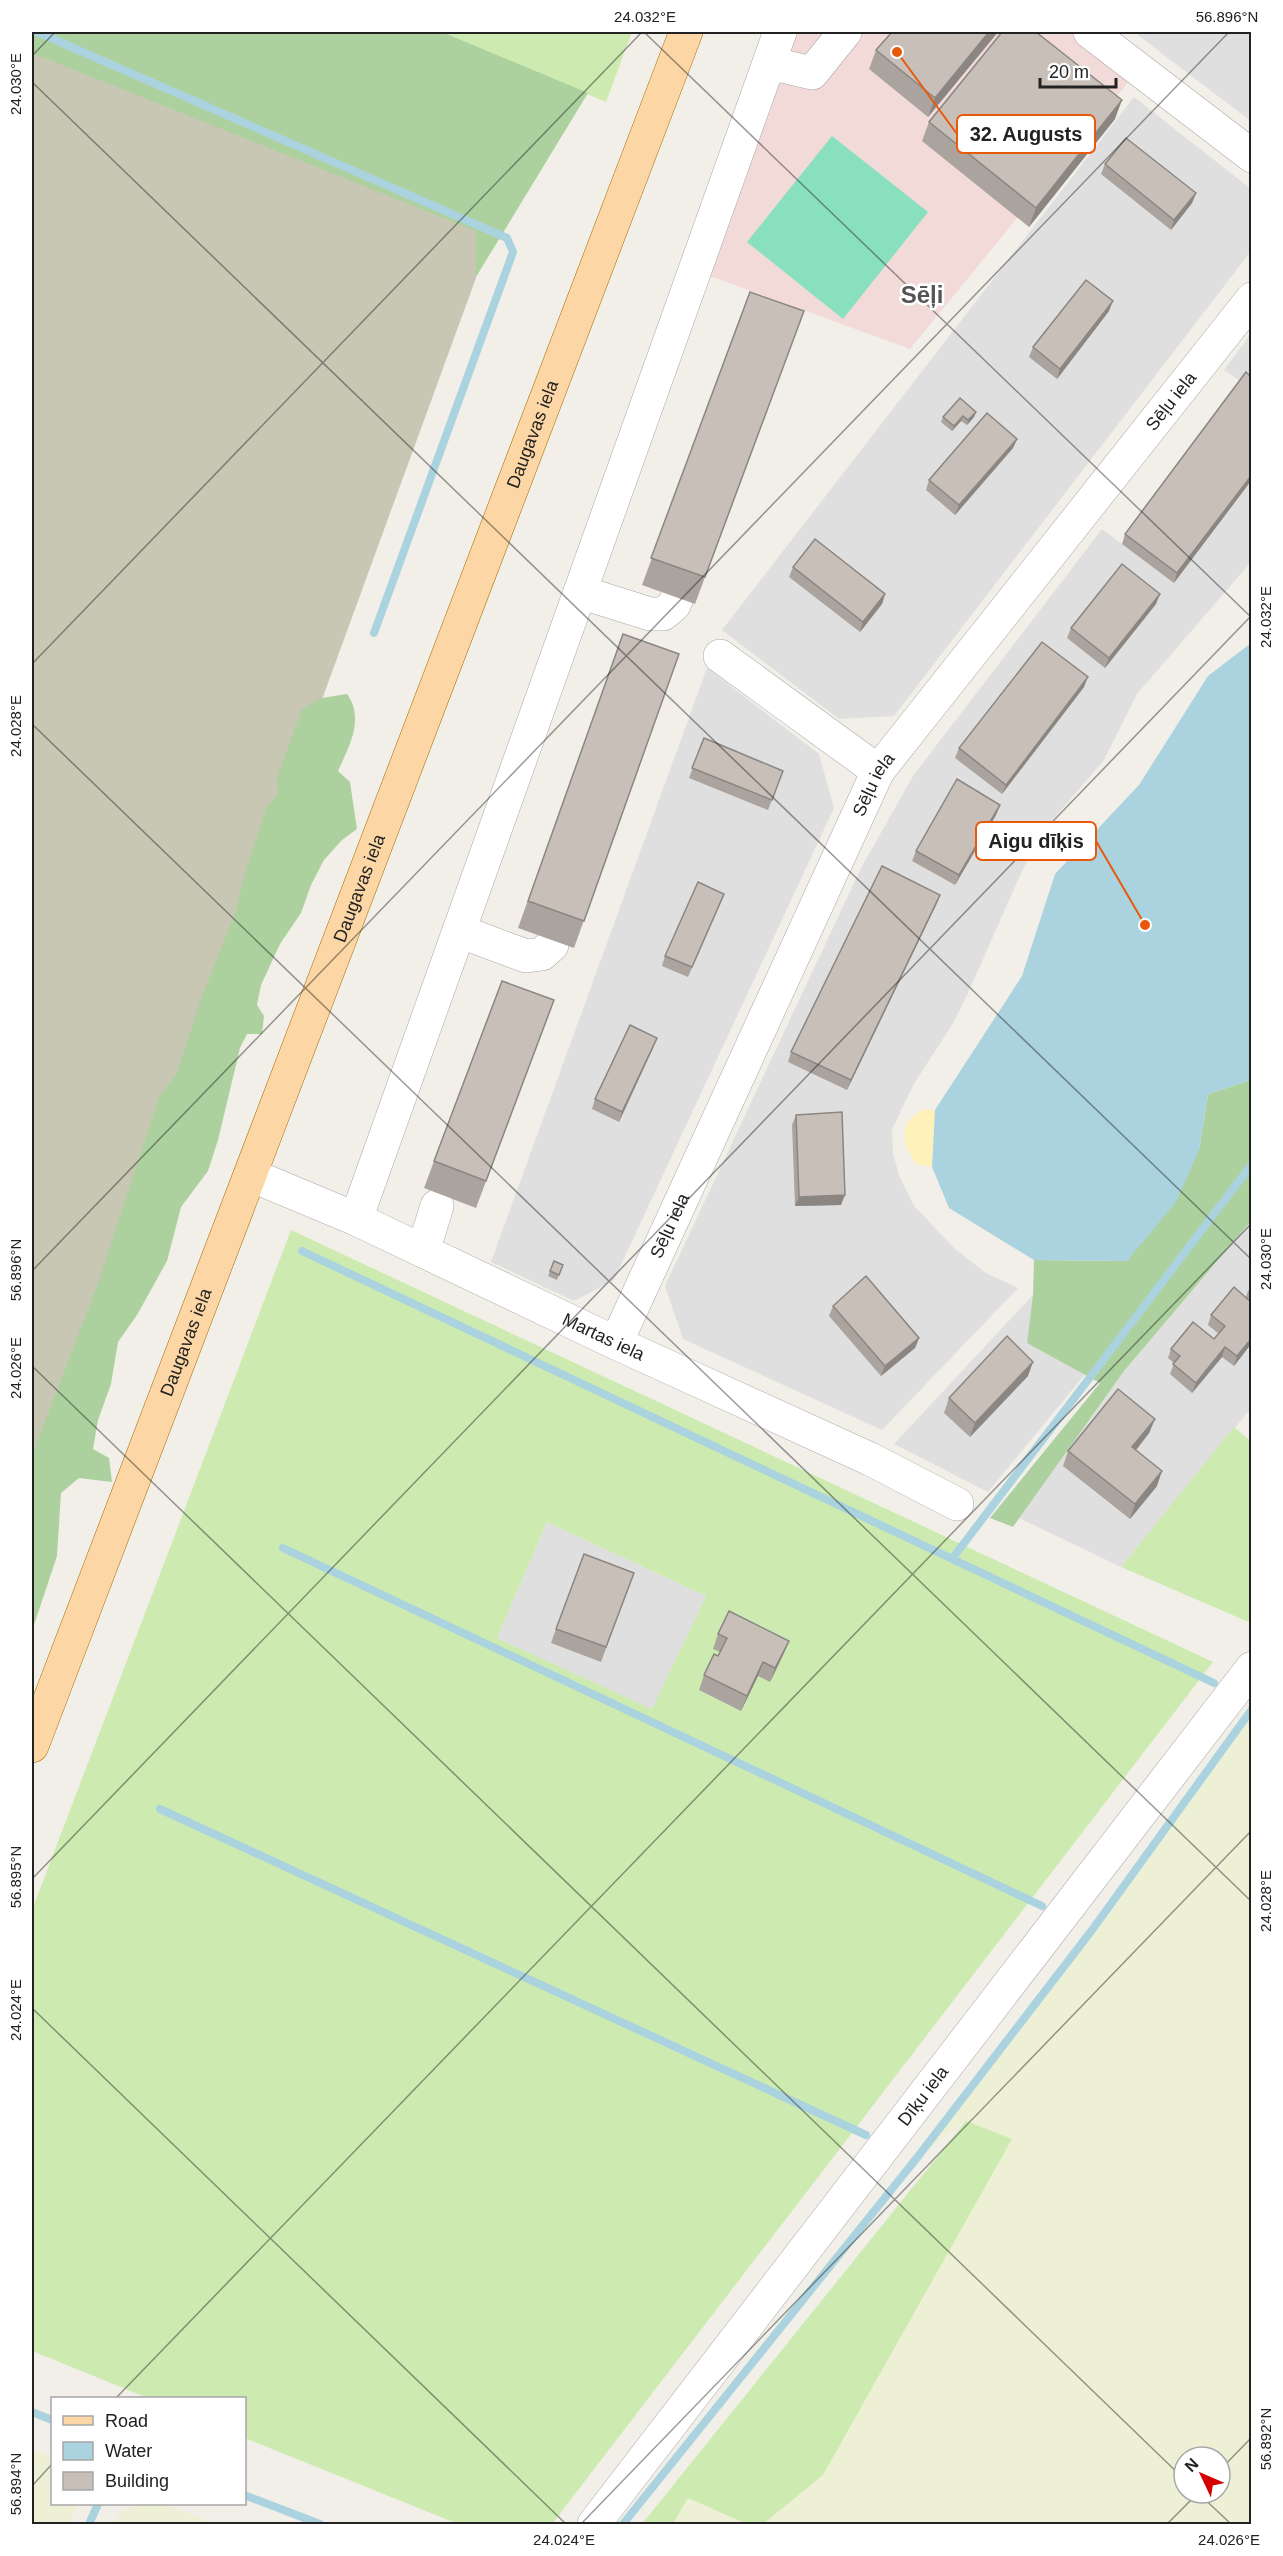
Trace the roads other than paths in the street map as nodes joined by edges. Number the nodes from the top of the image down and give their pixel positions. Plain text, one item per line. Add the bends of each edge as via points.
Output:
1 (686, 32) edge
2 (780, 32) edge
3 (845, 32) edge
4 (1090, 32) edge
5 (769, 63) junction
6 (1251, 156) edge
7 (1251, 299) edge
8 (580, 592) junction
9 (676, 598) edge
10 (720, 656) dead end
11 (878, 771) junction
12 (459, 931) junction
13 (552, 945) edge
14 (251, 1175) junction
15 (437, 1206) dead end
16 (356, 1219) junction
17 (423, 1251) junction
18 (616, 1343) junction
19 (957, 1504) dead end
20 (1251, 1668) edge
21 (32, 1746) edge
22 (594, 2524) edge

1 - 14 main road, Daugavas iela
2 - 5 street
3 - 5 street via 812,73
4 - 6 street
5 - 8 street
7 - 11 street, Sēļu iela
8 - 9 street via 650,614 663,614 674,606
8 - 12 street
10 - 11 street
11 - 18 street, Sēļu iela
12 - 13 street via 526,956 542,954
12 - 16 street
14 - 16 street, Martas iela
14 - 21 main road, Daugavas iela
15 - 17 street
16 - 17 street, Martas iela
17 - 18 street, Martas iela
18 - 19 street, Martas iela via 870,1459
20 - 22 street, Dīķu iela

